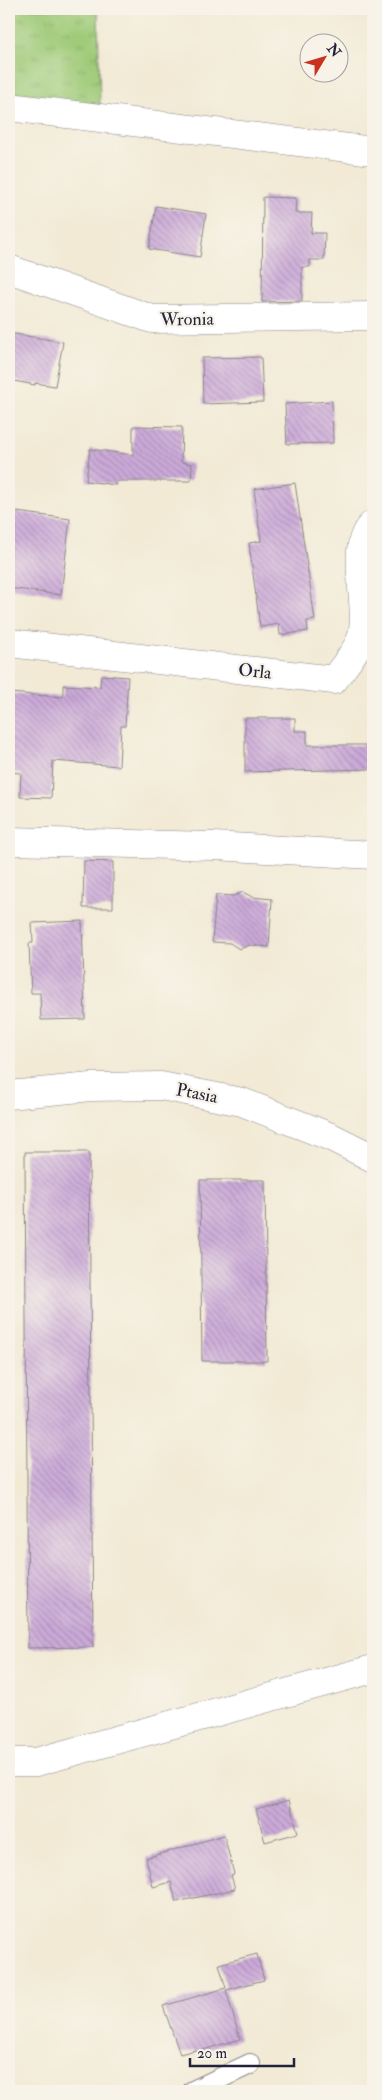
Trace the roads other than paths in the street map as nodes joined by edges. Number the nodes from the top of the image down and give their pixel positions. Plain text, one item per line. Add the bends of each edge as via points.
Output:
1 (9, 108) edge
2 (373, 151) edge
3 (9, 269) edge
4 (373, 316) edge
5 (373, 524) edge
6 (9, 644) edge
7 (9, 842) edge
8 (373, 855) edge
9 (9, 1095) edge
10 (373, 1158) edge
11 (373, 1670) edge
12 (9, 1762) edge
13 (250, 2064) dead end
14 (193, 2091) edge

1 - 2 street
3 - 4 street, Wronia via 152,319
5 - 6 street, Orla via 366,531 361,548 363,625 360,641 334,680
7 - 8 street via 214,846
9 - 10 street, Ptasia via 90,1087 160,1086 242,1102 331,1137
11 - 12 street via 36,1762
13 - 14 lane

